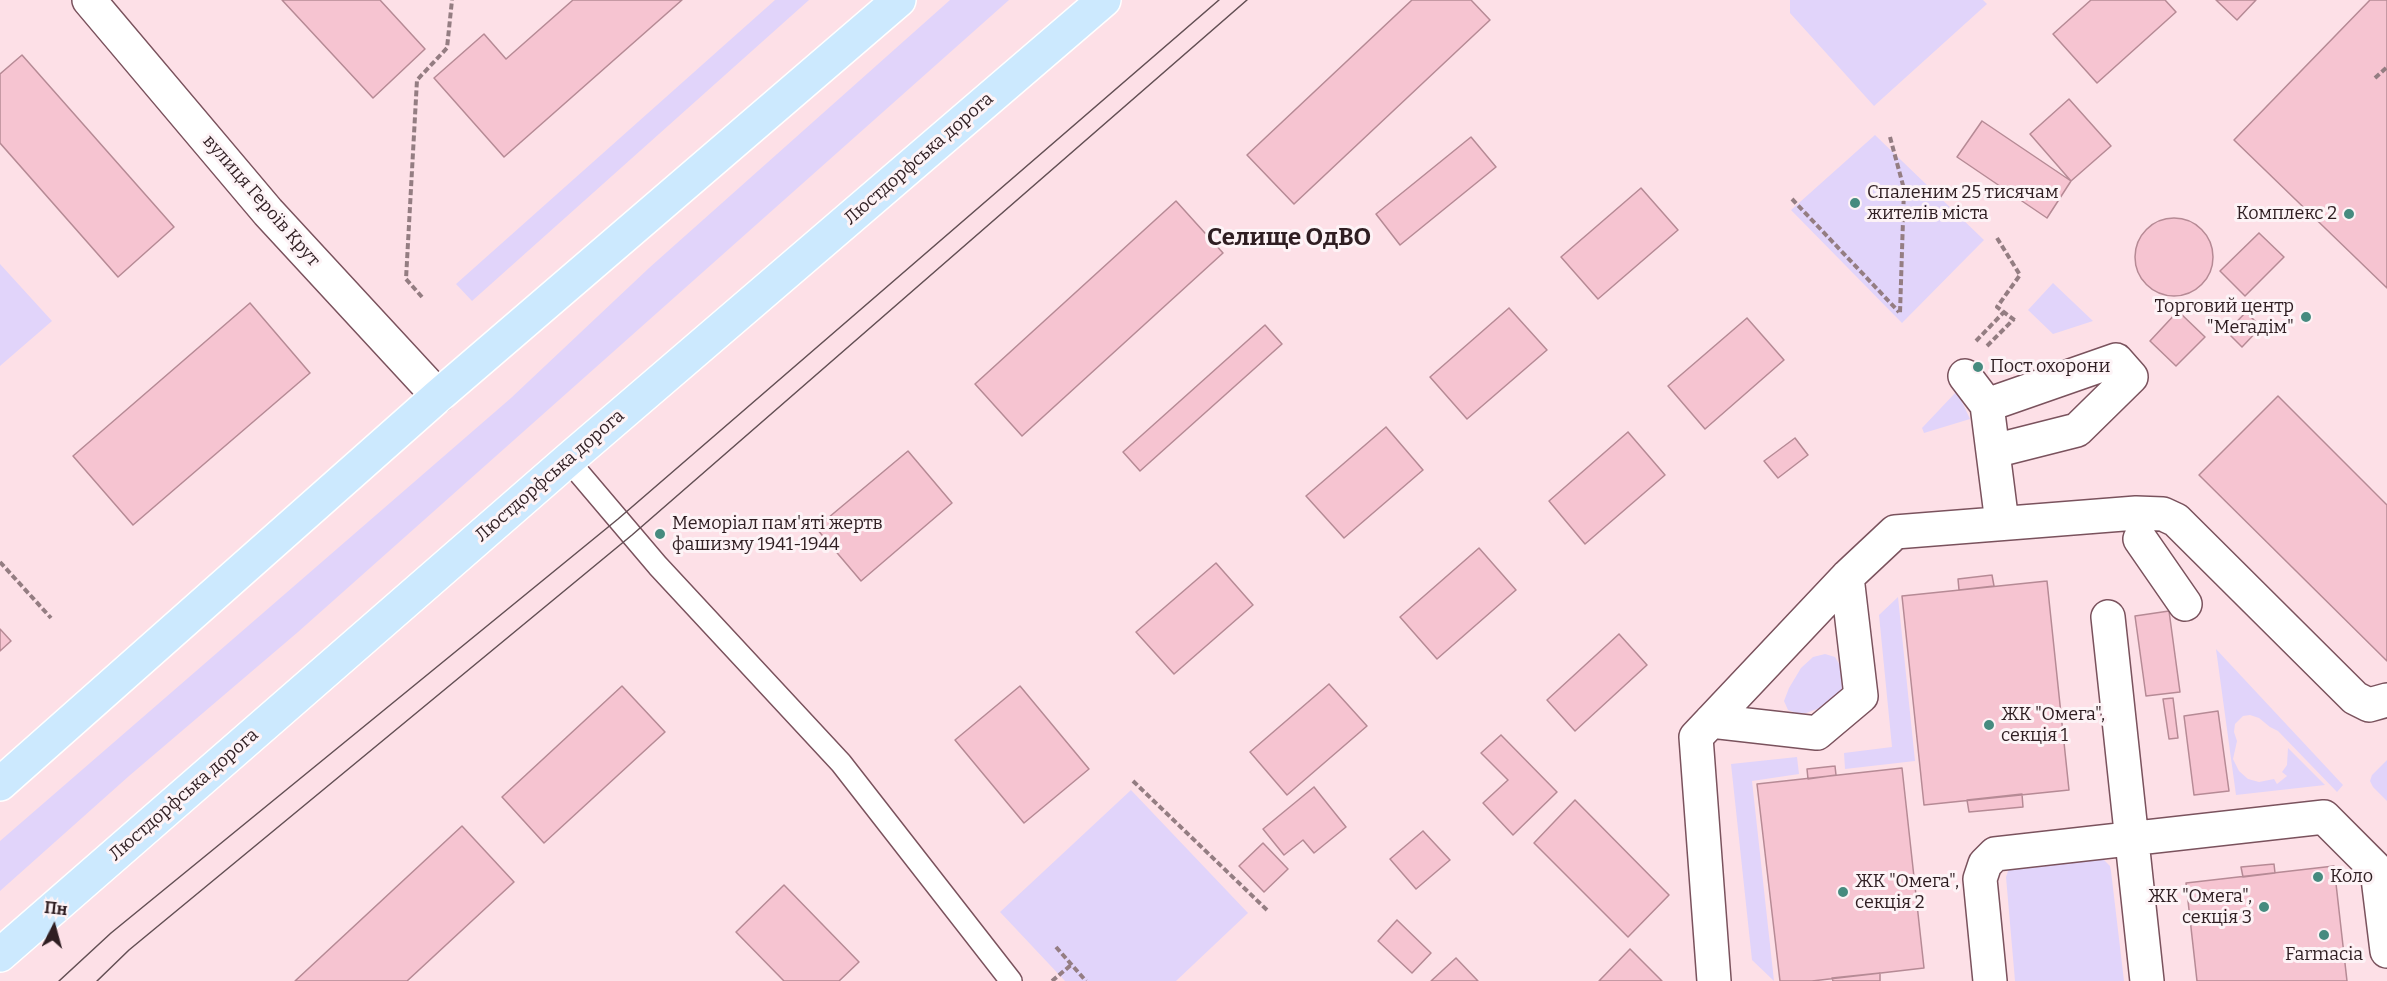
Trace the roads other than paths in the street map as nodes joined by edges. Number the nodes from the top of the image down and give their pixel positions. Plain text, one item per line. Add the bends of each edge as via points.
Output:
1 (89, 0) edge
2 (899, 0) edge
3 (1104, 0) edge
4 (1972, 358) road end
5 (438, 396) junction
6 (1987, 405) junction
7 (1994, 451) junction
8 (568, 460) junction
9 (2002, 523) junction
10 (2138, 526) junction
11 (1847, 578) junction
12 (2149, 589) dead end
13 (2185, 604) dead end
14 (2108, 617) dead end
15 (2387, 700) edge
16 (1711, 721) junction
17 (0, 784) edge
18 (2132, 838) junction
19 (2387, 951) edge
20 (0, 955) edge
21 (1011, 981) edge
22 (1714, 981) edge
23 (1990, 981) edge
24 (2147, 981) edge

1 - 5 street, вулиця Героїв Крут via 268,212
2 - 5 main road
3 - 8 main road, Люстдорфська дорога
4 - 6 street
5 - 17 main road
6 - 7 street
6 - 7 street via 2116,360 2132,377 2077,430
7 - 9 street
8 - 20 main road, Люстдорфська дорога
8 - 21 lane via 658,566 841,763
9 - 10 street
9 - 11 street via 1895,532
10 - 12 street
10 - 13 street
10 - 15 street via 2163,514 2176,520 2355,698 2369,705
11 - 16 street
11 - 16 street via 1861,696 1817,733
14 - 18 street
16 - 22 street via 1696,737
18 - 19 street via 2324,817 2378,870
18 - 23 street via 2002,852 1991,857 1980,879
18 - 24 street

